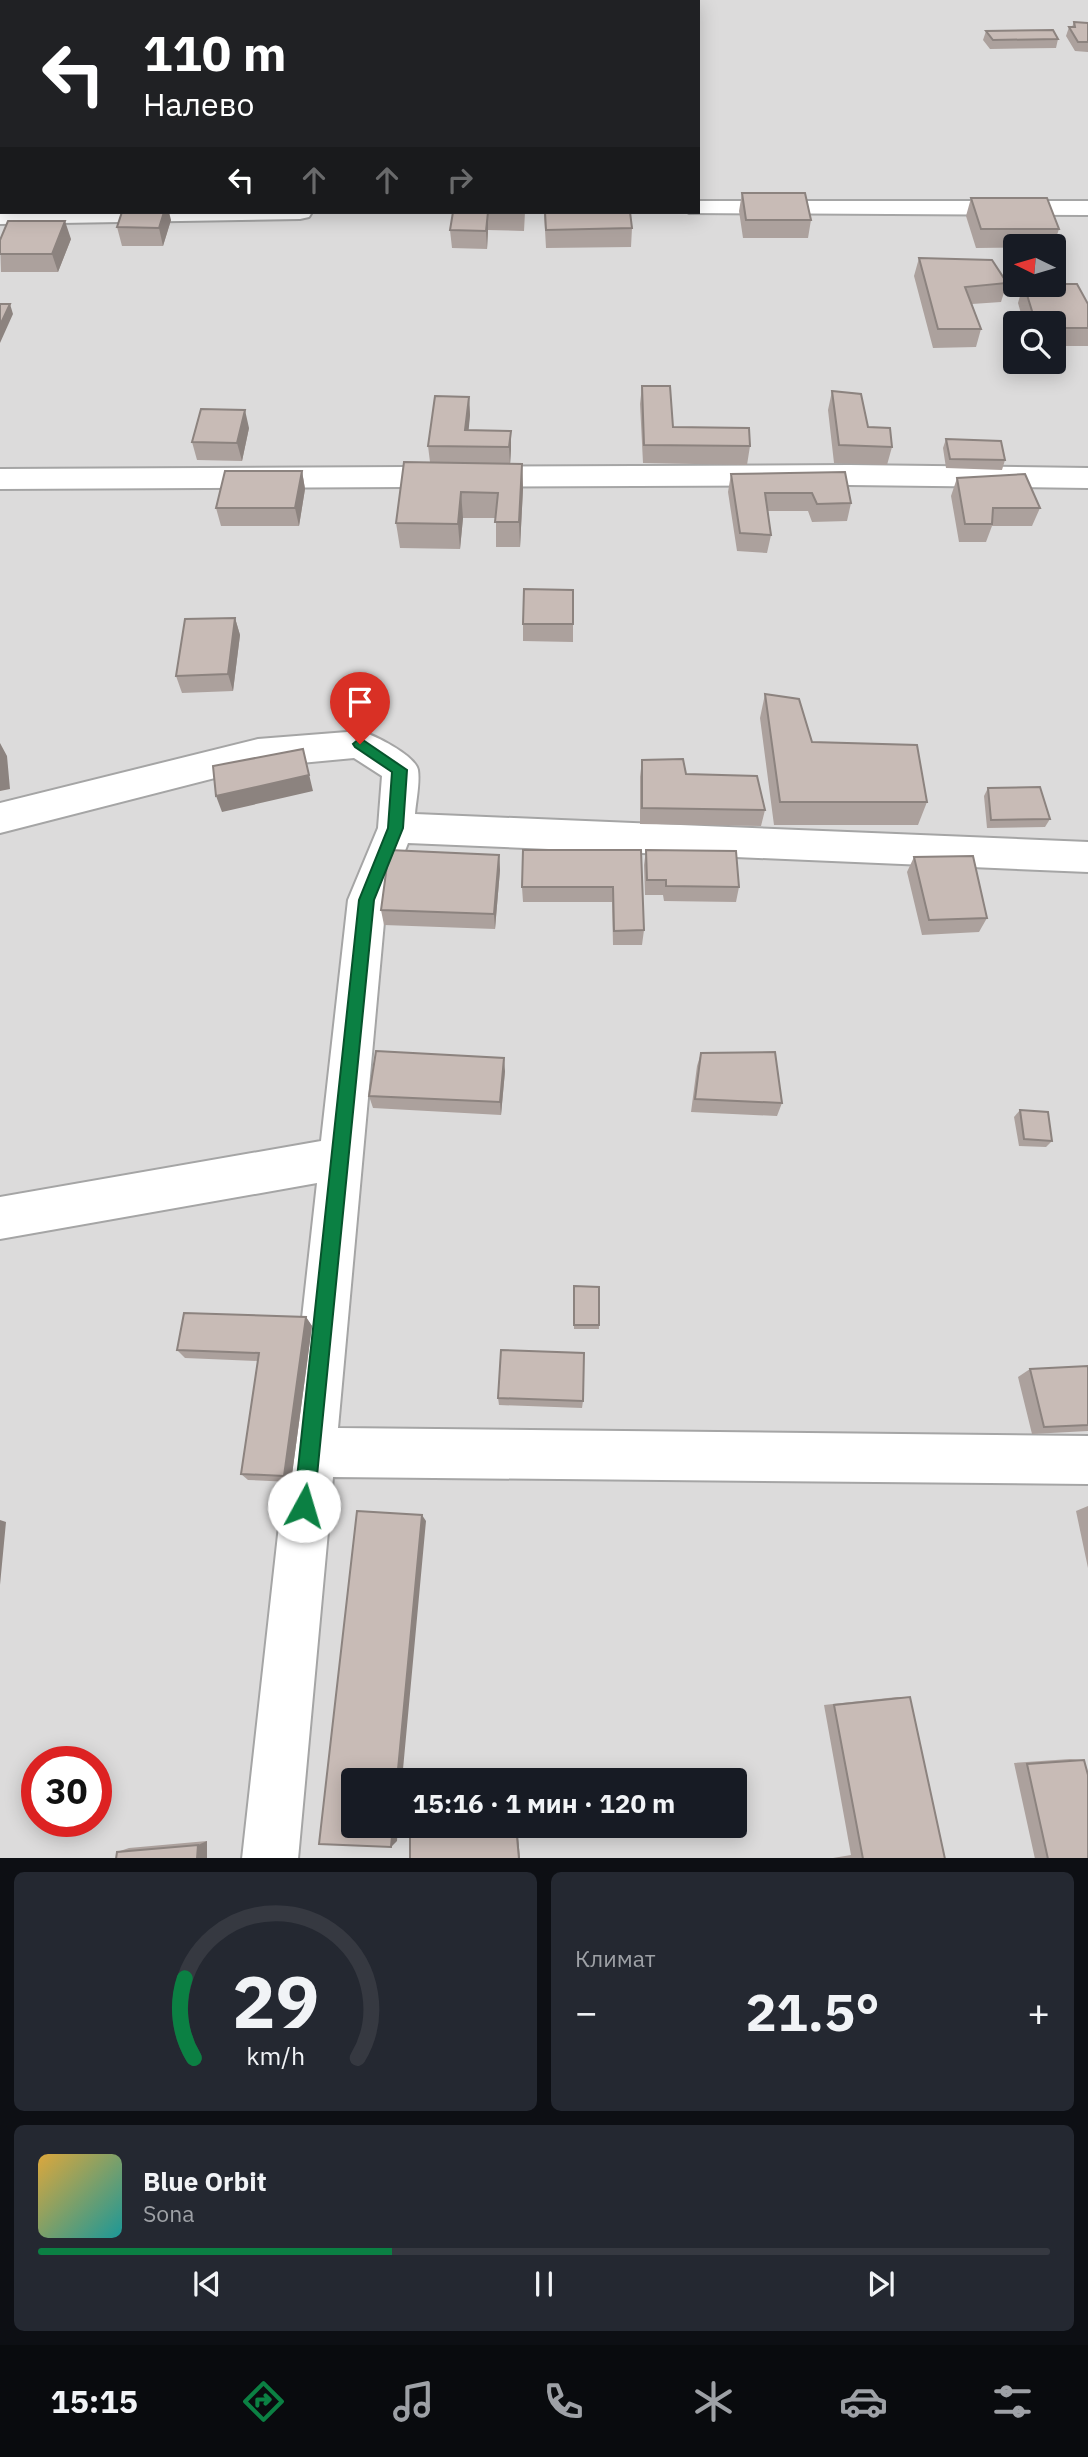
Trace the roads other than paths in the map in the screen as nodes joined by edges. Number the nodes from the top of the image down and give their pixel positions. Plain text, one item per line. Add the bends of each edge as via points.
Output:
1 (700, 208) edge
2 (1088, 208) edge
3 (234, 214) edge
4 (2, 221) edge
5 (1088, 478) edge
6 (0, 479) edge
7 (0, 818) edge
8 (396, 828) junction
9 (1088, 857) edge
10 (340, 1158) junction
11 (0, 1218) edge
12 (309, 1452) junction
13 (1088, 1460) edge
14 (270, 1858) edge

1 - 2 street
3 - 4 street
5 - 6 street
7 - 8 street via 258,754 360,744 400,770
8 - 9 street
8 - 10 street via 366,900
10 - 11 street
10 - 12 street
12 - 13 street
12 - 14 street

